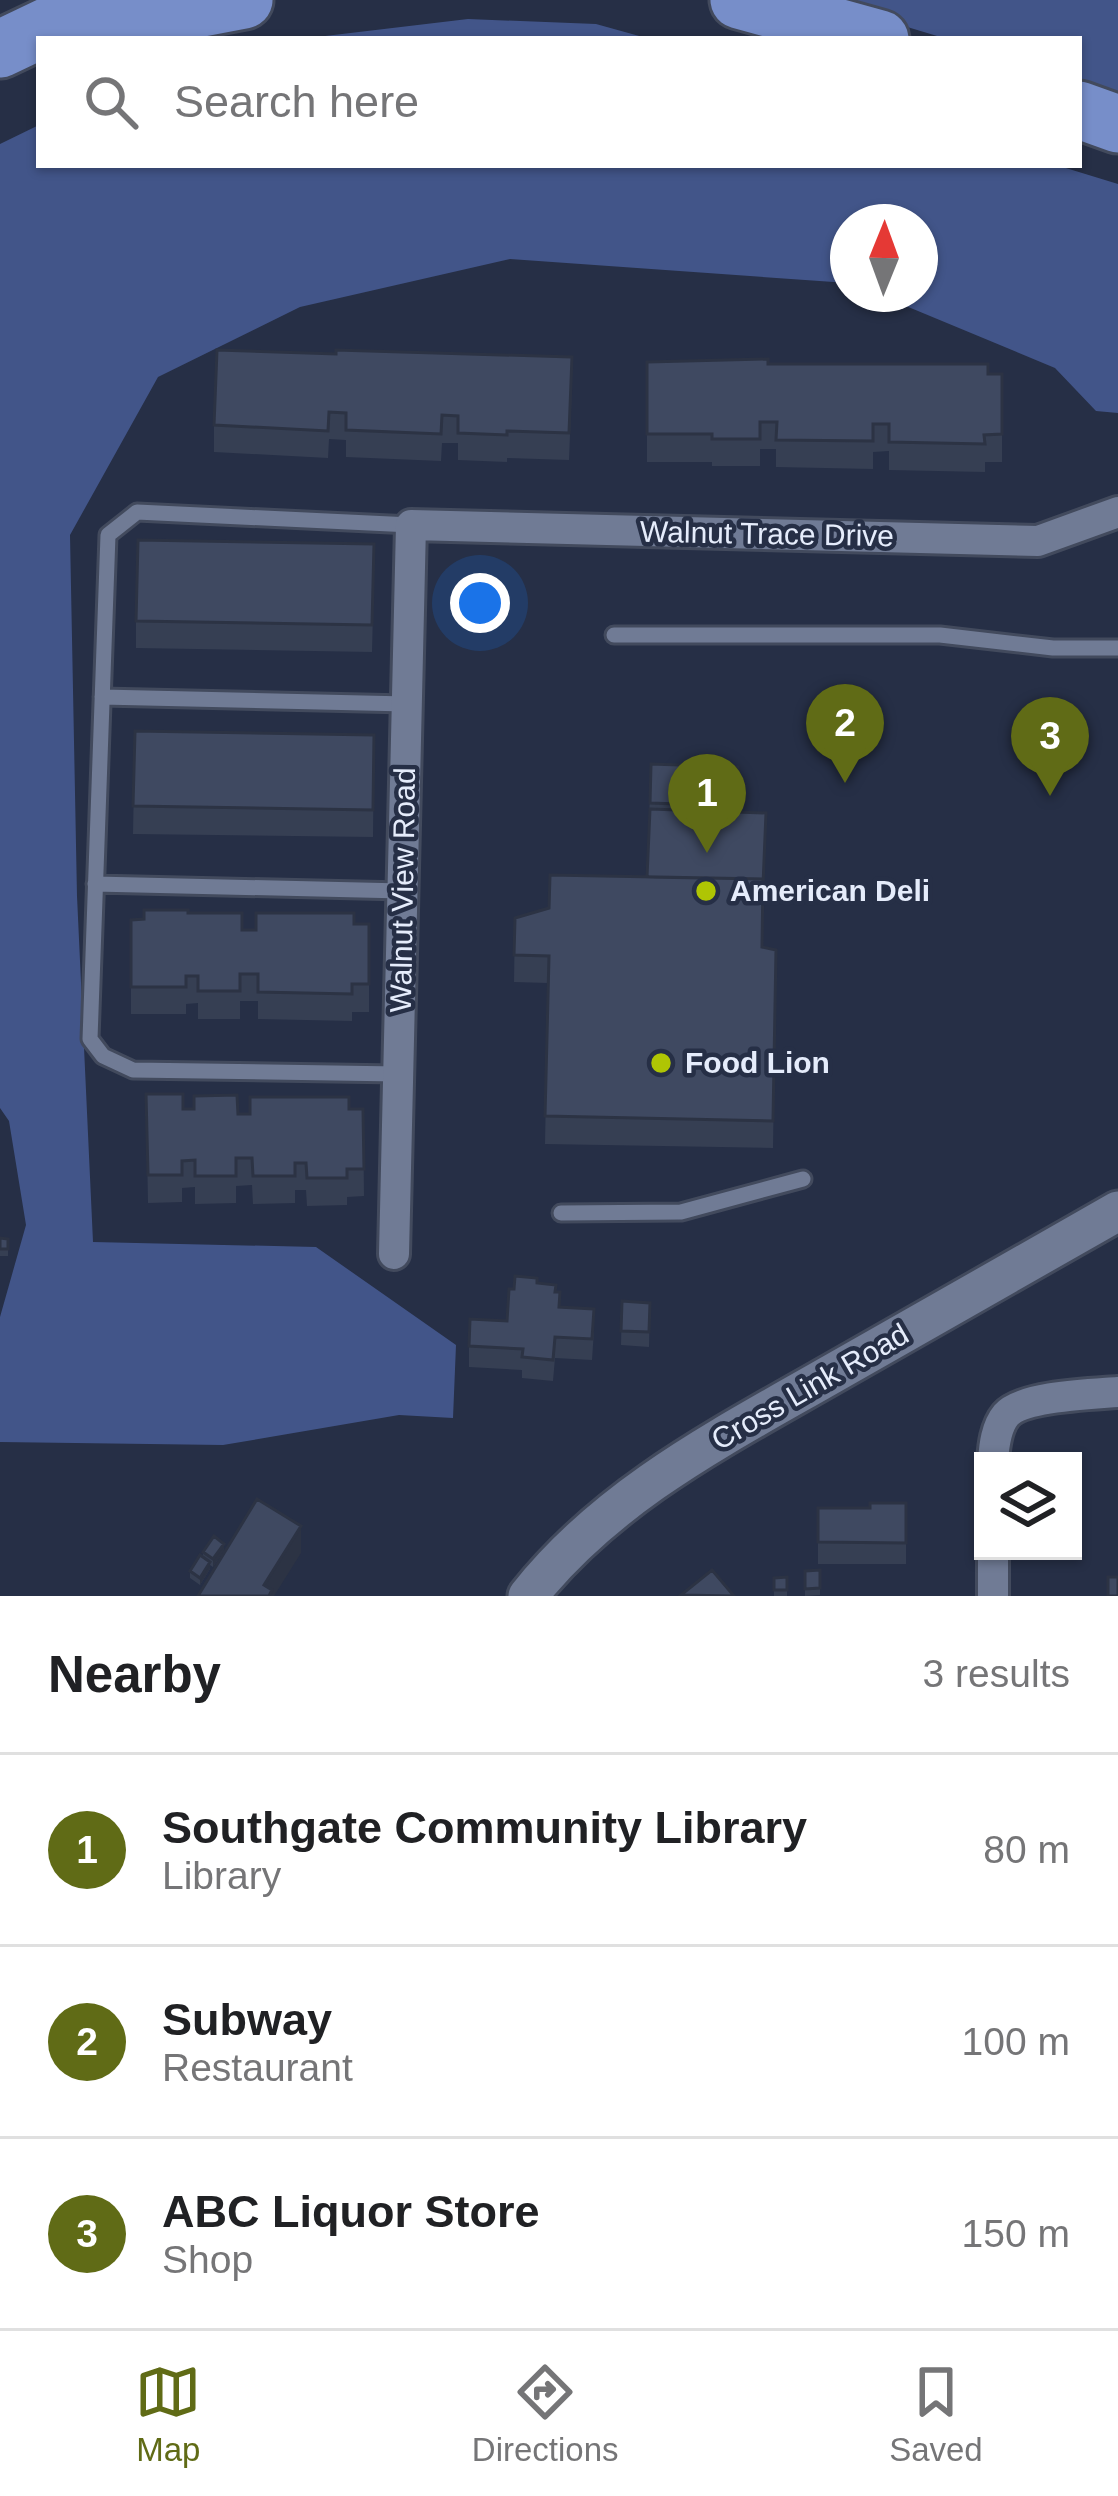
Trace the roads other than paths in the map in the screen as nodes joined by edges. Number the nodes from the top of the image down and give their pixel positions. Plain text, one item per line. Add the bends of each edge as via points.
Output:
1 (103, 0) edge
2 (244, 0) edge
3 (740, 0) edge
4 (106, 36) edge
5 (869, 36) edge
6 (0, 50) edge
7 (36, 59) edge
8 (0, 70) edge
9 (1082, 111) edge
10 (1118, 124) edge
11 (1118, 512) edge
12 (411, 525) junction
13 (614, 635) dead end
14 (1118, 648) edge
15 (102, 697) junction
16 (407, 704) junction
17 (95, 884) junction
18 (403, 891) junction
19 (398, 1074) junction
20 (803, 1179) dead end
21 (1118, 1211) edge
22 (562, 1213) dead end
23 (394, 1254) dead end
24 (1118, 1392) edge
25 (995, 1452) edge
26 (993, 1560) edge
27 (528, 1596) edge
28 (993, 1596) edge

1 - 6 highway
2 - 4 highway
3 - 5 highway
7 - 8 highway
9 - 10 highway
11 - 12 street, Walnut Trace Drive via 1038,542
12 - 15 lane via 137,512 108,535
12 - 16 street, Walnut View Road
13 - 14 lane via 940,635
15 - 16 lane
15 - 17 lane
16 - 18 street, Walnut View Road
17 - 18 lane
17 - 19 lane via 90,1040 104,1055 133,1070
18 - 19 street, Walnut View Road
19 - 23 street, Walnut View Road
20 - 22 lane via 681,1212
21 - 27 street, Cross Link Road via 692,1454 613,1508
24 - 25 street via 1015,1407 999,1427
26 - 28 street

